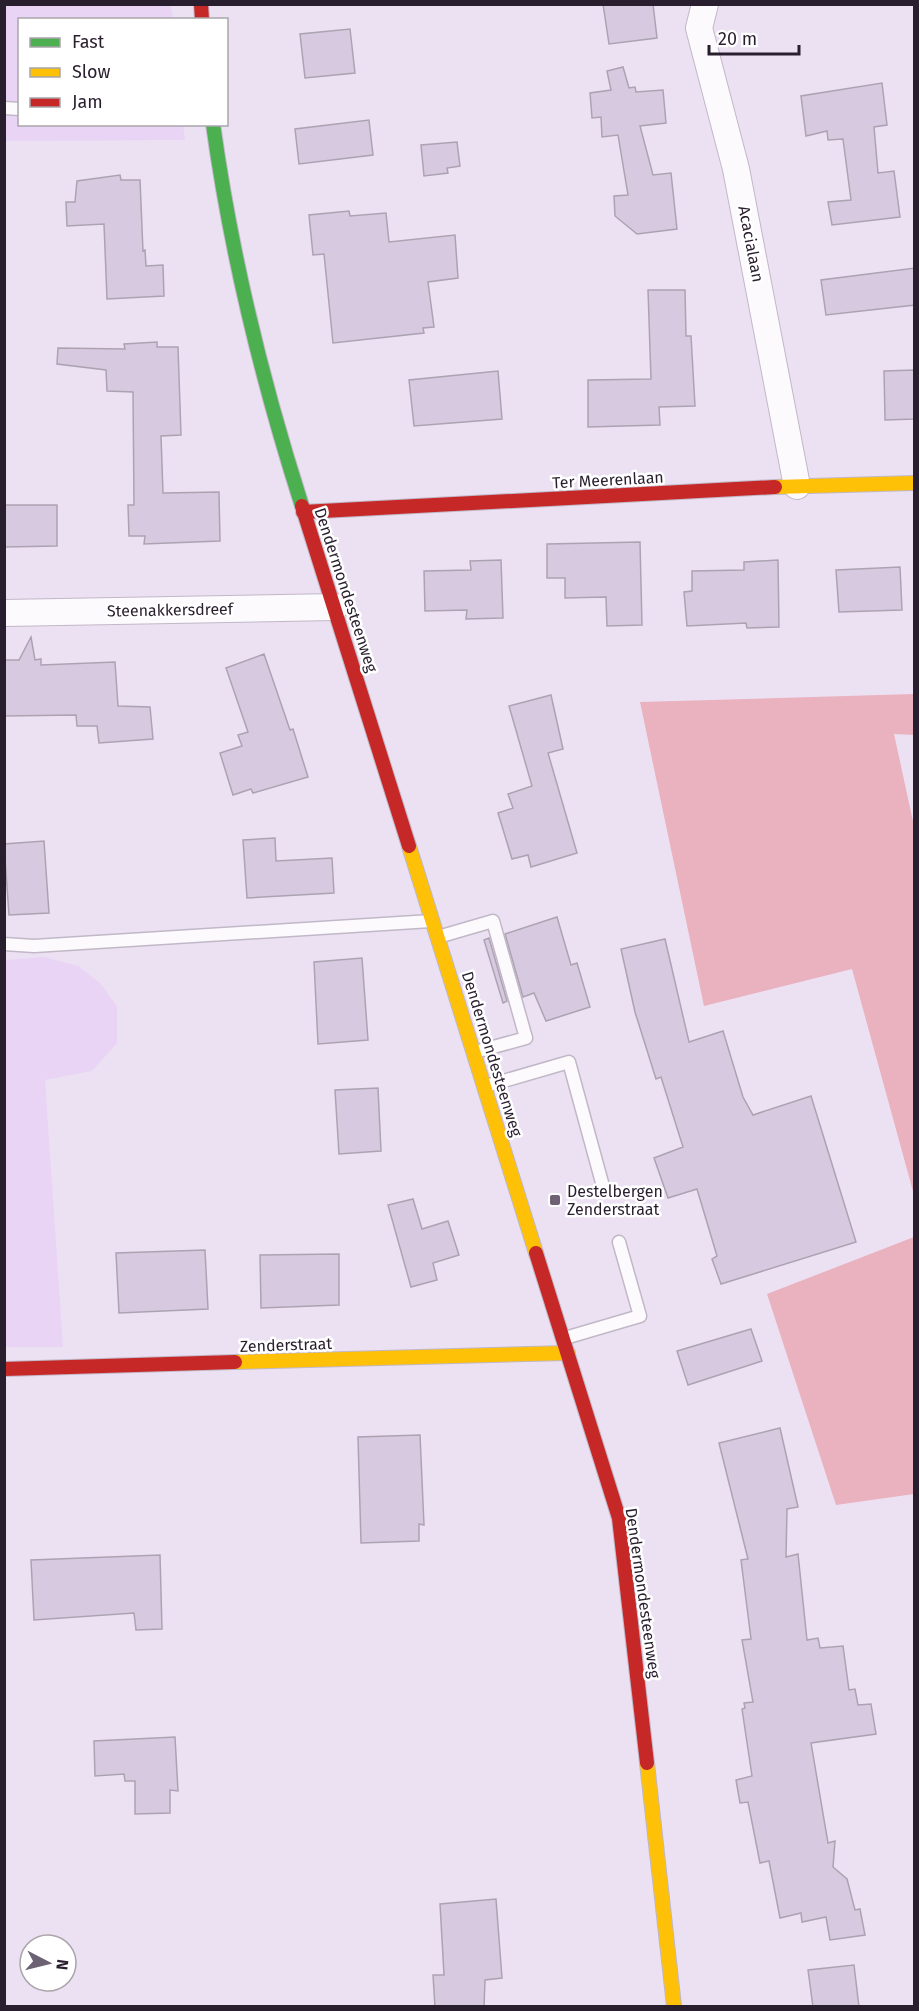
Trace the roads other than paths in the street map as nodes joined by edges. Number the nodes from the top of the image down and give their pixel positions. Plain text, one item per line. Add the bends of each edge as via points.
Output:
1 (705, 4) edge
2 (213, 126) edge
3 (915, 483) edge
4 (797, 486) junction
5 (303, 512) junction
6 (335, 608) junction
7 (4, 613) edge
8 (433, 921) junction
9 (438, 937) junction
10 (4, 944) edge
11 (474, 1052) junction
12 (484, 1086) junction
13 (604, 1190) dead end
14 (619, 1242) dead end
15 (564, 1338) junction
16 (568, 1353) junction
17 (4, 1369) edge
18 (674, 2007) edge

1 - 4 street, Acacialaan via 699,28 736,169
2 - 5 main road, Dendermondesteenweg via 239,275
3 - 4 main road, Ter Meerenlaan
4 - 5 main road, Ter Meerenlaan
5 - 6 main road, Dendermondesteenweg
6 - 7 street, Steenakkersdreef
6 - 8 main road, Dendermondesteenweg
8 - 9 main road, Dendermondesteenweg
8 - 10 lane via 34,946
9 - 11 main road, Dendermondesteenweg
9 - 11 lane via 493,921 526,1038
11 - 12 main road, Dendermondesteenweg
12 - 13 lane via 569,1062
12 - 15 main road, Dendermondesteenweg
14 - 15 lane via 640,1316
15 - 16 main road, Dendermondesteenweg
16 - 17 main road, Zenderstraat
16 - 18 main road, Dendermondesteenweg via 619,1518

